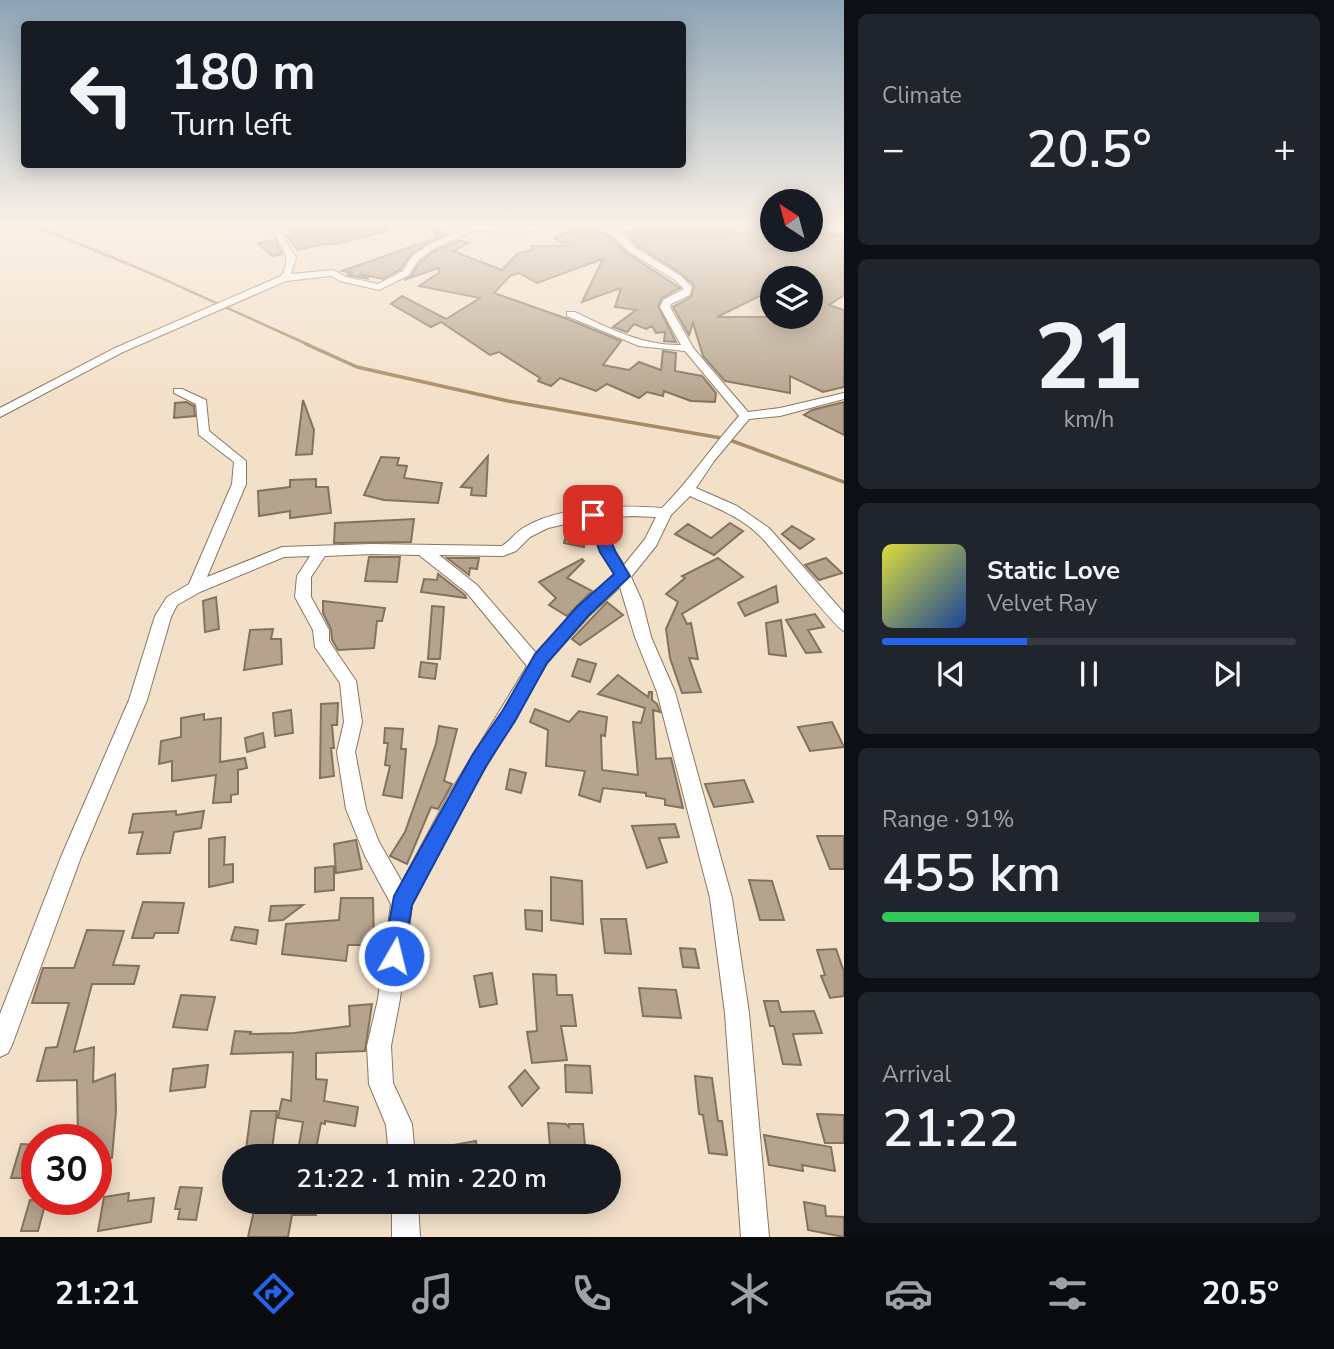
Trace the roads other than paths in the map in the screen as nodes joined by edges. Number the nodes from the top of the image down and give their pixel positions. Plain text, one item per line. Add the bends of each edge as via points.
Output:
1 (270, 284) edge
2 (364, 284) edge
3 (385, 284) edge
4 (684, 284) edge
5 (571, 314) dead end
6 (689, 348) junction
7 (178, 391) dead end
8 (844, 397) edge
9 (0, 413) edge
10 (745, 416) junction
11 (688, 490) junction
12 (665, 513) junction
13 (593, 515) junction
14 (421, 549) junction
15 (317, 551) junction
16 (623, 576) junction
17 (195, 587) junction
18 (844, 625) edge
19 (537, 666) junction
20 (402, 903) junction
21 (0, 1045) edge
22 (401, 1144) edge
23 (405, 1214) edge
24 (406, 1237) edge
25 (755, 1237) edge

1 - 9 street via 119,350
2 - 3 street
4 - 6 street via 687,293 664,307
5 - 6 street via 629,341 671,350
6 - 10 street
7 - 17 street via 202,402 203,432 240,461 241,470
8 - 10 street
10 - 11 street
11 - 12 street
11 - 18 street via 732,509 764,531
12 - 13 street
12 - 16 street via 651,542
13 - 14 street via 526,532 511,549 503,551
13 - 16 street
14 - 15 street
14 - 19 street via 472,589
15 - 17 street via 282,552
15 - 20 street via 318,558 304,576 303,597 321,630 321,642 348,681 354,722 346,752 356,809
16 - 19 street via 583,612
16 - 25 street via 666,692 722,898 737,1013
17 - 21 street via 172,601 163,616 138,700 71,857
19 - 20 street via 456,800
20 - 22 street via 379,1046 381,1084 399,1124
23 - 24 street

